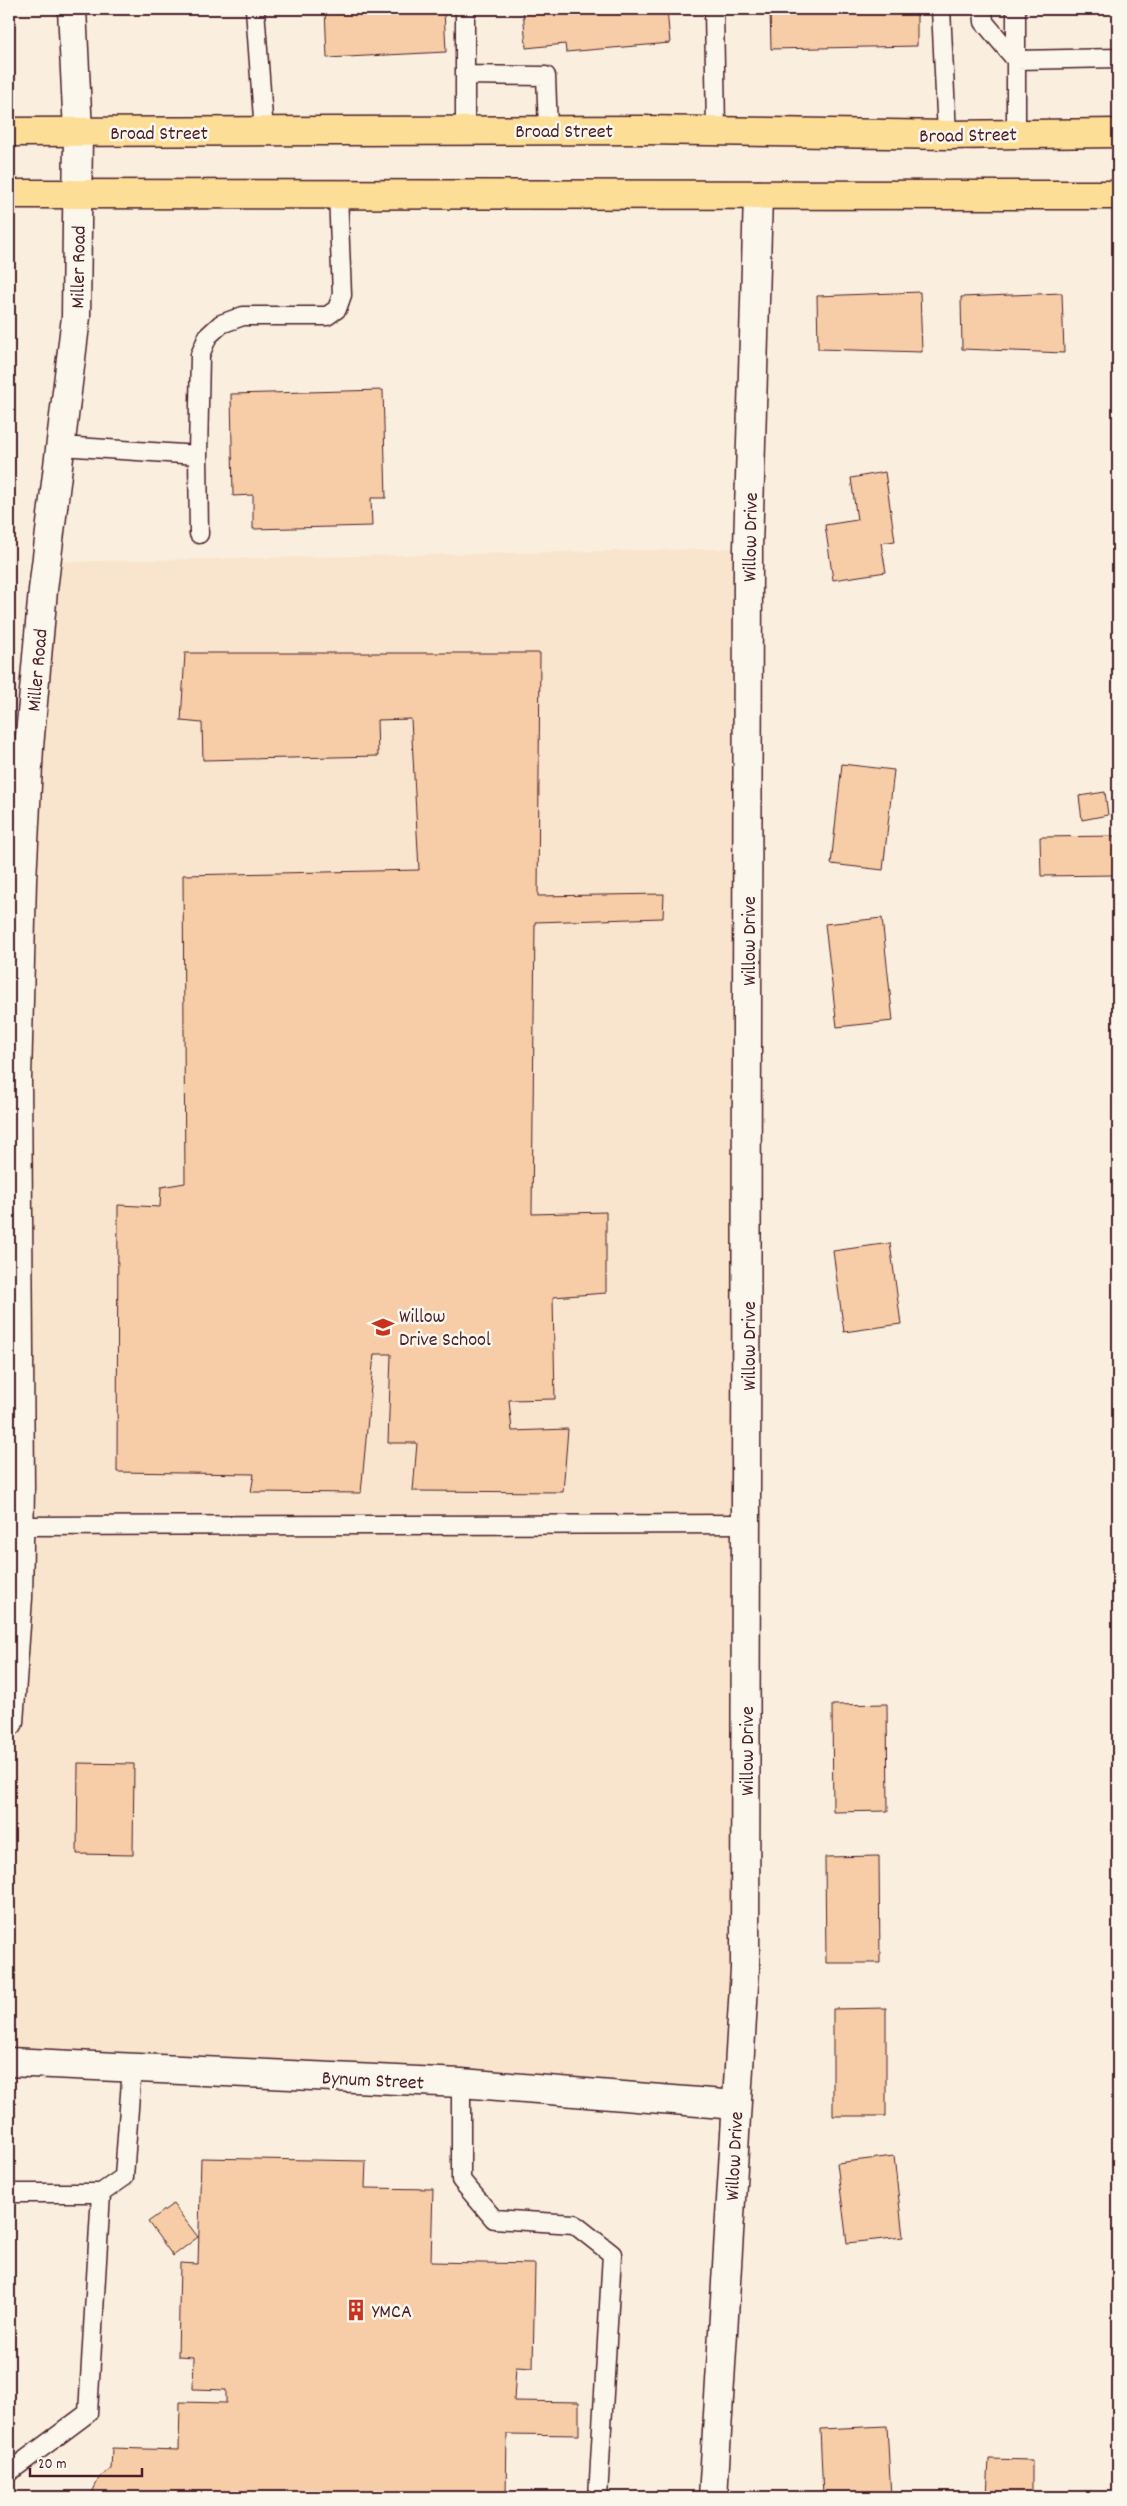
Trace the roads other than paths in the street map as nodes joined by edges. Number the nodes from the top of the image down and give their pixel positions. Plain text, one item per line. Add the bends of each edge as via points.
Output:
1 (72, 9) edge
2 (255, 9) edge
3 (465, 9) edge
4 (714, 9) edge
5 (941, 9) edge
6 (984, 9) edge
7 (1016, 9) edge
8 (1118, 58) edge
9 (1016, 60) junction
10 (465, 76) junction
11 (548, 130) junction
12 (716, 130) junction
13 (465, 131) junction
14 (9, 132) edge
15 (78, 132) junction
16 (264, 132) junction
17 (1118, 133) edge
18 (1016, 134) junction
19 (947, 135) junction
20 (9, 194) edge
21 (78, 194) junction
22 (338, 194) junction
23 (758, 195) junction
24 (1118, 195) edge
25 (61, 446) junction
26 (198, 455) junction
27 (199, 534) dead end
28 (13, 1166) edge
29 (748, 1524) junction
30 (19, 1526) junction
31 (9, 1722) edge
32 (9, 2062) edge
33 (132, 2067) junction
34 (461, 2083) junction
35 (736, 2104) junction
36 (9, 2193) edge
37 (102, 2193) junction
38 (9, 2472) edge
39 (598, 2497) edge
40 (713, 2497) edge

1 - 15 street, Miller Road
2 - 16 lane
3 - 10 lane
4 - 12 lane
5 - 19 lane
6 - 9 lane via 984,22
7 - 9 lane
8 - 9 lane
9 - 18 lane
10 - 11 lane via 546,76
10 - 13 lane
11 - 12 main road, Broad Street
11 - 13 main road, Broad Street
12 - 19 main road, Broad Street
13 - 16 main road, Broad Street
14 - 15 main road, Broad Street
15 - 16 main road, Broad Street
15 - 21 street, Miller Road
17 - 18 main road, Broad Street
18 - 19 main road, Broad Street
20 - 21 main road
21 - 22 main road
21 - 25 street, Miller Road via 76,317
22 - 23 main road
22 - 26 lane via 342,295 337,309 327,316 243,316 221,324 208,336 200,355
23 - 24 main road
23 - 29 street, Willow Drive via 748,548
25 - 26 lane
25 - 28 street, Miller Road via 43,590 29,747
26 - 27 lane
28 - 30 street, Miller Road
29 - 30 lane
29 - 35 street, Willow Drive via 745,1969
30 - 31 street, Miller Road via 18,1598
32 - 33 street, Bynum Street
33 - 34 street, Bynum Street
33 - 37 lane via 124,2177
34 - 35 street, Bynum Street
34 - 39 lane via 460,2180 494,2219 574,2224 612,2254
35 - 40 street, Willow Drive
36 - 37 lane
37 - 38 lane via 88,2413

